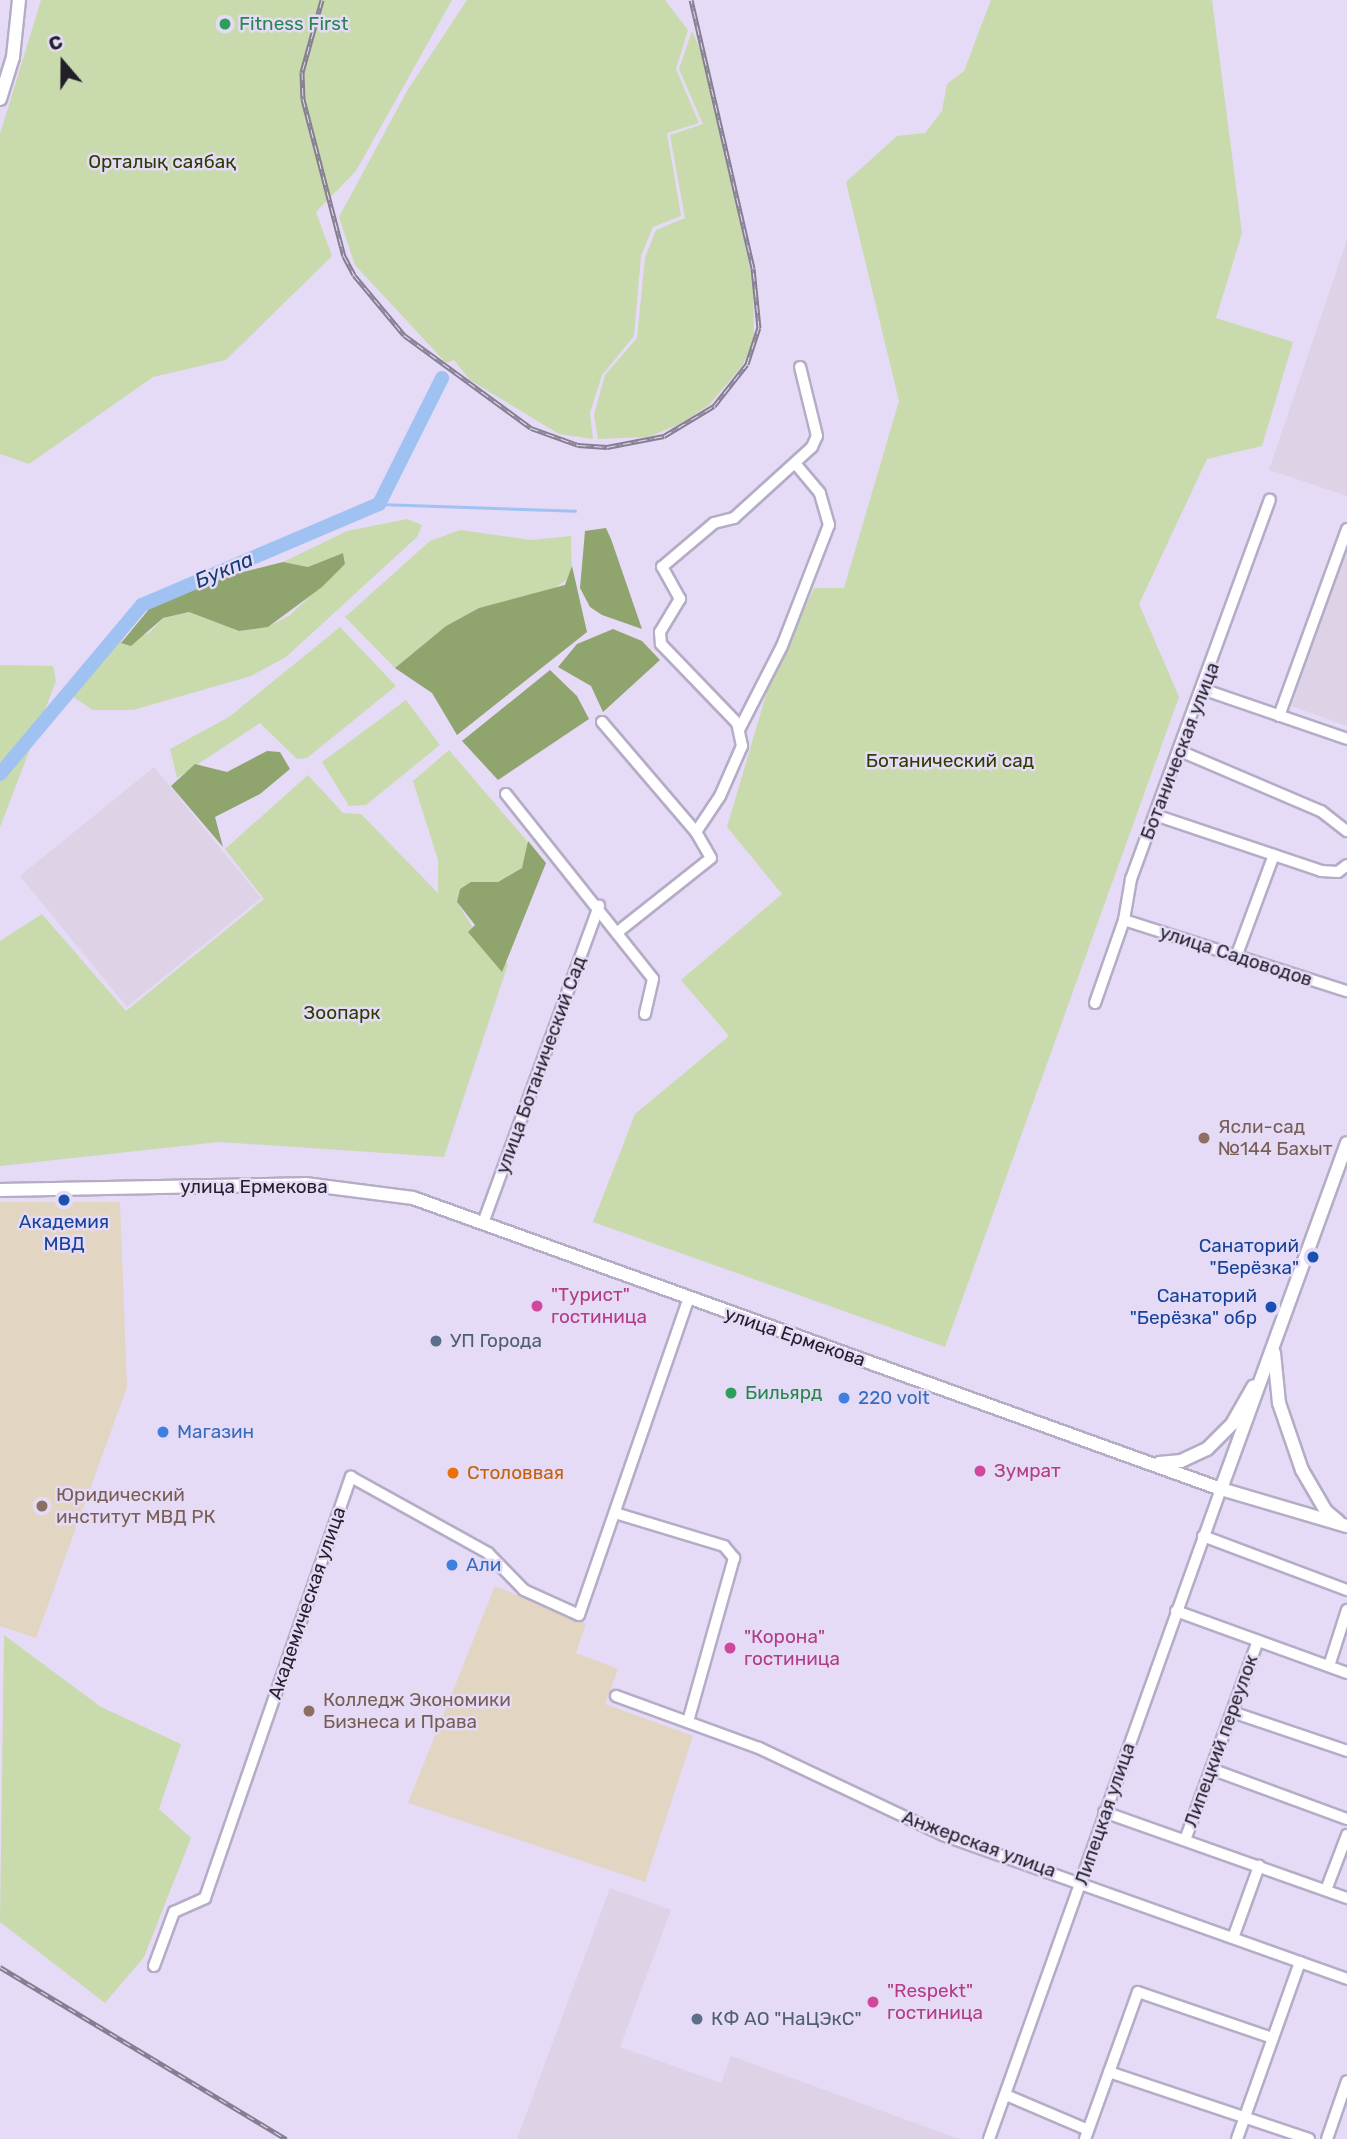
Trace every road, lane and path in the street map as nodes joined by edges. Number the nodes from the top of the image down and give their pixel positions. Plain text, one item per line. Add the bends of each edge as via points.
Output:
1 (19, 0) edge
2 (0, 99) edge
3 (800, 368) dead end
4 (795, 463) junction
5 (1270, 500) dead end
6 (1347, 528) edge
7 (1205, 690) junction
8 (1279, 716) junction
9 (602, 722) dead end
10 (740, 728) junction
11 (1347, 738) edge
12 (1180, 751) junction
13 (506, 794) dead end
14 (1156, 815) junction
15 (1347, 831) edge
16 (696, 832) junction
17 (1274, 855) junction
18 (1347, 866) edge
19 (599, 906) junction
20 (1125, 919) junction
21 (619, 931) junction
22 (1236, 957) junction
23 (1347, 991) edge
24 (1095, 1003) dead end
25 (645, 1014) dead end
26 (1347, 1143) edge
27 (0, 1190) edge
28 (483, 1223) junction
29 (688, 1301) junction
30 (1274, 1344) junction
31 (1152, 1464) junction
32 (1222, 1489) junction
33 (615, 1513) junction
34 (1345, 1526) edge
35 (1203, 1536) junction
36 (1347, 1590) edge
37 (1347, 1610) edge
38 (1176, 1611) junction
39 (1258, 1641) junction
40 (1329, 1666) junction
41 (1347, 1673) edge
42 (616, 1696) dead end
43 (1232, 1712) junction
44 (688, 1722) junction
45 (1347, 1751) edge
46 (1211, 1769) junction
47 (1104, 1812) junction
48 (1347, 1819) edge
49 (1347, 1835) edge
50 (1185, 1840) junction
51 (1259, 1866) junction
52 (1082, 1881) junction
53 (1326, 1890) junction
54 (1347, 1898) edge
55 (1233, 1938) junction
56 (1300, 1962) junction
57 (154, 1966) dead end
58 (1347, 1979) edge
59 (1272, 2038) junction
60 (1109, 2073) junction
61 (1347, 2081) edge
62 (1006, 2095) junction
63 (1244, 2120) junction
64 (1086, 2134) edge
65 (989, 2139) edge
66 (1237, 2139) edge
67 (1309, 2139) edge
68 (1327, 2139) edge

1 - 2 main road via 13,57
3 - 4 street via 817,436
4 - 10 street via 821,493 829,525 782,646
4 - 10 street via 734,518 714,523 662,567 680,599 660,632 661,644
5 - 7 street, Ботаническая улица
6 - 8 street
7 - 8 street
7 - 12 street, Ботаническая улица
8 - 11 street
9 - 16 street
10 - 16 street via 742,746 732,774
12 - 14 street, Ботаническая улица
12 - 15 street via 1321,811
13 - 19 street
14 - 17 street
14 - 20 street, Ботаническая улица via 1131,879
16 - 21 street via 711,858
17 - 18 street via 1321,872 1338,872
17 - 22 street
19 - 21 street
19 - 28 street, улица Ботанический Сад
20 - 22 street, улица Садоводов
20 - 24 street, Ботаническая улица
21 - 25 street via 653,979
22 - 23 street, улица Садоводов
26 - 30 main road
27 - 28 main road, улица Ермекова via 315,1184 379,1190
28 - 29 main road, улица Ермекова
29 - 31 main road, улица Ермекова
29 - 33 street
30 - 31 main road via 1232,1424 1202,1453
30 - 32 main road
30 - 34 main road via 1279,1403 1301,1470 1325,1511
31 - 32 main road, улица Ермекова
32 - 34 main road, улица Ермекова
32 - 35 street, Липецкая улица
33 - 44 street via 724,1546 734,1558
33 - 57 street, Академическая улица via 579,1615 524,1590 488,1553 351,1477 205,1898 174,1912
35 - 36 street
35 - 38 street, Липецкая улица
37 - 40 street
38 - 39 street
38 - 47 street, Липецкая улица
39 - 40 street
39 - 43 street, Липецкий переулок
40 - 41 street
42 - 44 street, Анжерская улица
43 - 45 street
43 - 46 street, Липецкий переулок
44 - 52 street, Анжерская улица via 760,1748 923,1827
46 - 48 street
46 - 50 street, Липецкий переулок
47 - 50 street
47 - 52 street, Липецкая улица
49 - 53 street
50 - 51 street
51 - 53 street
51 - 55 street
52 - 55 street, Анжерская улица
52 - 62 street, Липецкая улица
53 - 54 street
55 - 56 street, Анжерская улица
56 - 58 street, Анжерская улица
56 - 59 street
59 - 60 street via 1138,1992
59 - 63 street
60 - 63 street
60 - 64 street
61 - 68 street
62 - 64 street
62 - 65 street, Липецкая улица
63 - 66 street
63 - 67 street

